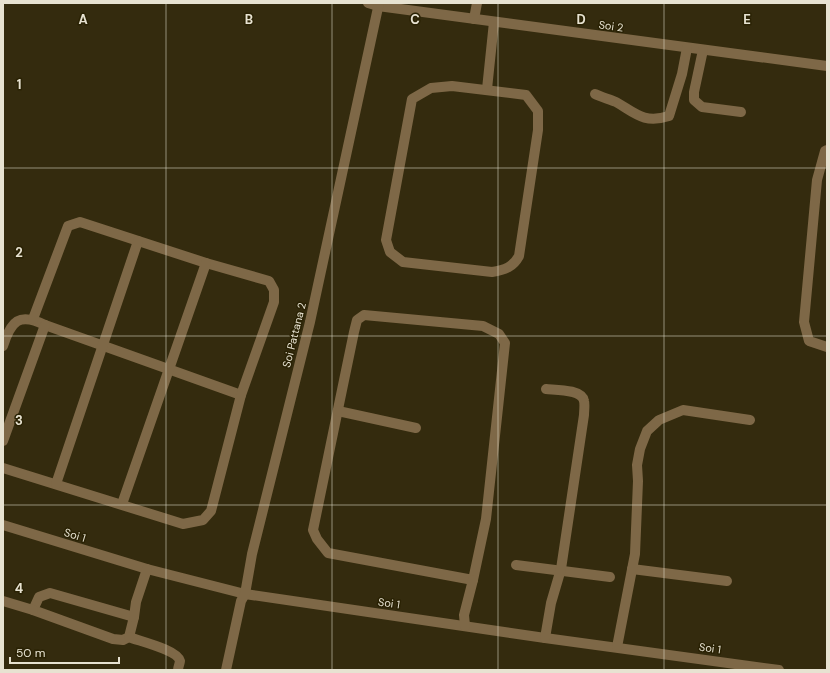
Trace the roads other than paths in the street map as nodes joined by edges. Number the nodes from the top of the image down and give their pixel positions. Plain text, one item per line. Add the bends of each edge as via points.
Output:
1 (477, 3) edge
2 (375, 4) edge
3 (474, 19) junction
4 (494, 22) junction
5 (687, 48) junction
6 (703, 50) junction
7 (827, 66) edge
8 (487, 89) junction
9 (594, 94) dead end
10 (741, 112) dead end
11 (827, 150) edge
12 (138, 241) junction
13 (206, 263) junction
14 (33, 319) junction
15 (45, 325) junction
16 (5, 332) edge
17 (102, 344) junction
18 (3, 346) edge
19 (827, 347) edge
20 (169, 368) junction
21 (546, 389) dead end
22 (241, 395) junction
23 (338, 411) junction
24 (750, 420) dead end
25 (416, 428) dead end
26 (3, 441) edge
27 (3, 468) edge
28 (56, 484) junction
29 (122, 504) junction
30 (3, 525) edge
31 (516, 565) dead end
32 (147, 569) junction
33 (561, 569) junction
34 (632, 569) junction
35 (610, 577) dead end
36 (473, 580) junction
37 (727, 580) dead end
38 (245, 594) junction
39 (3, 601) edge
40 (33, 610) junction
41 (134, 617) junction
42 (465, 626) junction
43 (129, 637) junction
44 (545, 638) junction
45 (617, 647) junction
46 (178, 670) edge
47 (226, 670) edge
48 (779, 670) edge

1 - 3 street
2 - 3 street, Soi 2
2 - 38 street, Soi Pattana 2 via 310,322 252,554
3 - 4 street, Soi 2
4 - 5 street, Soi 2
4 - 8 street
5 - 6 street, Soi 2
5 - 9 street via 682,74 668,116 659,119 644,118
6 - 7 street, Soi 2
6 - 10 street via 694,100 702,107
8 - 8 street via 452,86 430,88 412,99 386,240 390,252 403,262 492,272 509,268 519,256 538,130 538,111 526,95
11 - 19 street via 817,180 804,322 809,341
12 - 13 street
12 - 14 street via 80,222 68,226
12 - 17 street
13 - 20 street
13 - 22 street via 269,281 274,290 274,302
14 - 15 street
14 - 16 street via 20,319
15 - 17 street
15 - 26 street
16 - 18 street
17 - 20 street
17 - 28 street
20 - 22 street
20 - 29 street
21 - 33 street via 576,393 581,395 584,401
22 - 29 street via 211,511 203,520 183,524
23 - 25 street
23 - 36 street via 313,530 328,553
23 - 36 street via 357,320 364,315 483,326 499,334 505,343 486,519
24 - 34 street via 683,410 659,420 647,431 637,465 635,554
27 - 28 street
28 - 29 street
30 - 32 street, Soi 1
31 - 33 street
32 - 38 street, Soi 1
32 - 41 street
33 - 35 street
33 - 44 street via 551,603
34 - 37 street
34 - 45 street
36 - 42 street via 464,615
38 - 42 street, Soi 1
38 - 47 street, Soi Pattana 2 via 241,601
39 - 40 street
40 - 41 street via 38,597 50,593
40 - 43 street via 113,638 123,640
41 - 43 street
42 - 44 street, Soi 1
43 - 46 street via 178,656
44 - 45 street, Soi 1
45 - 48 street, Soi 1

